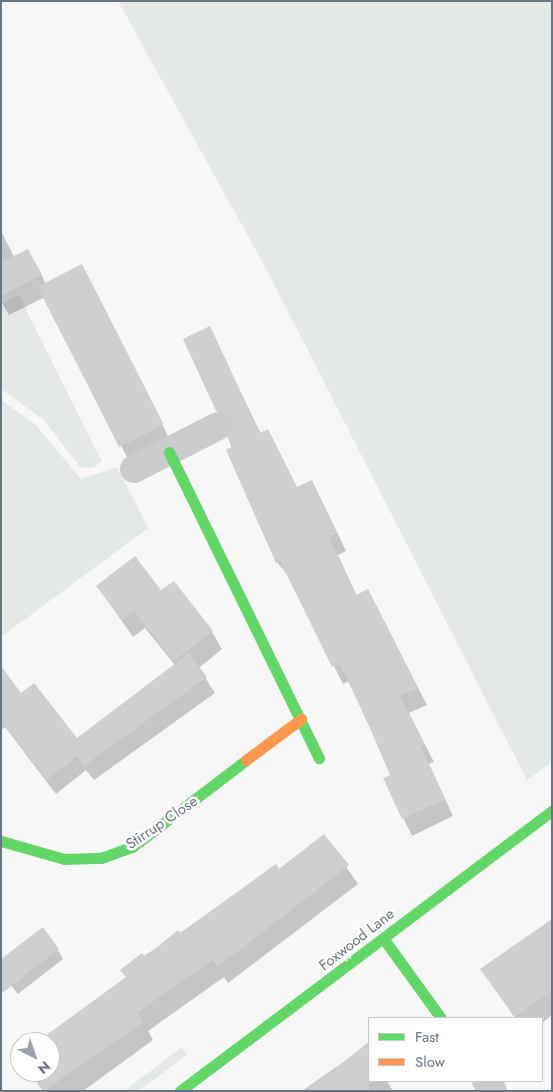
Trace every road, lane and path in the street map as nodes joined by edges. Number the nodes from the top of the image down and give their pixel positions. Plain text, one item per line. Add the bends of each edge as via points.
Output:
1 (218, 426) dead end
2 (169, 452) junction
3 (134, 469) dead end
4 (301, 719) junction
5 (319, 758) dead end
6 (552, 811) edge
7 (1, 841) edge
8 (383, 938) junction
9 (440, 1017) edge
10 (180, 1091) edge

1 - 2 street
2 - 3 street
2 - 4 street
4 - 5 street
4 - 7 street, Stirrup Close via 132,847 101,858 64,859
6 - 8 street, Foxwood Lane
8 - 9 street
8 - 10 street, Foxwood Lane

